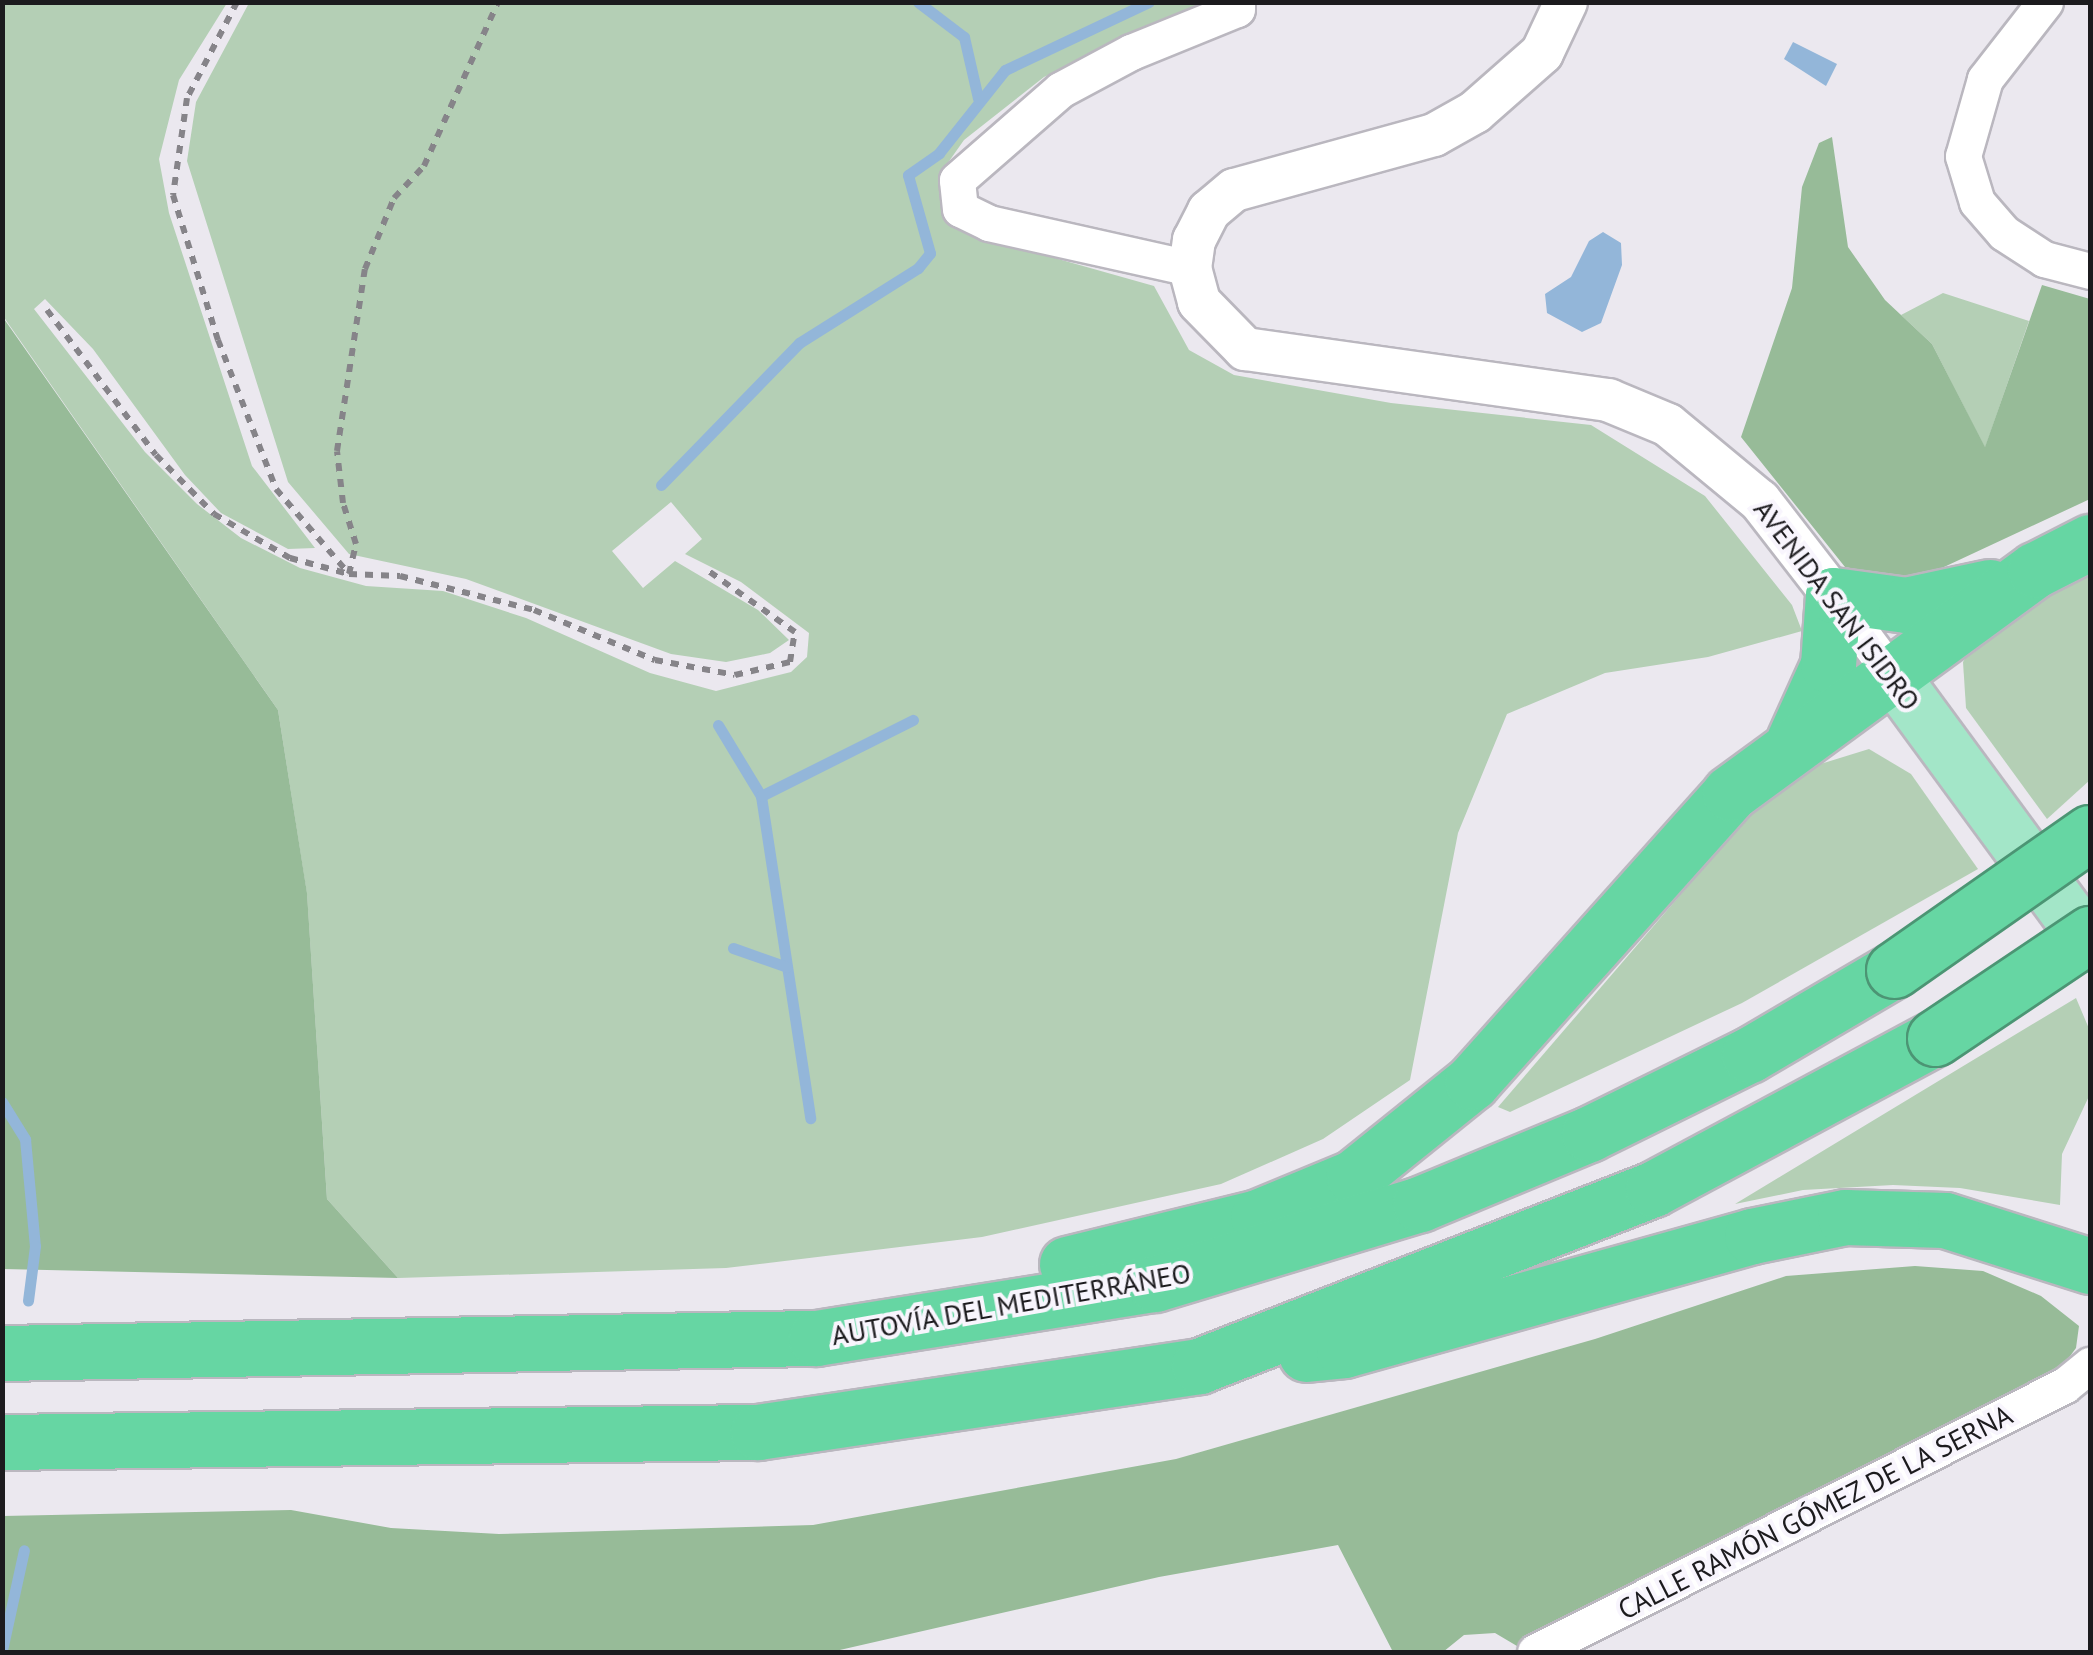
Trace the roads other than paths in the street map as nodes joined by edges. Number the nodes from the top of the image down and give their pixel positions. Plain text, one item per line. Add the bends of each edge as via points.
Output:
1 (1237, 2) edge
2 (1566, 2) edge
3 (2045, 2) edge
4 (1190, 268) junction
5 (2090, 271) edge
6 (2090, 542) edge
7 (2035, 570) junction
8 (1833, 595) junction
9 (1890, 673) junction
10 (1791, 745) junction
11 (2090, 833) edge
12 (2090, 934) edge
13 (2090, 944) edge
14 (2090, 1266) edge
15 (581, 1345) junction
16 (2, 1353) edge
17 (2090, 1364) edge
18 (1199, 1366) junction
19 (2, 1442) edge
20 (1536, 1652) edge

1 - 4 street via 1237,9 1131,52 1060,90 957,180 960,209 989,223
2 - 4 street via 1542,53 1511,85 1434,135 1234,190 1208,211
3 - 5 street via 1985,79 1963,156 1977,202 2004,234 2044,259
4 - 8 street, AVENIDA SAN ISIDRO via 1199,302 1245,350 1608,400 1668,425 1760,501
6 - 7 highway
7 - 8 highway via 1946,602 1877,604
7 - 9 highway
8 - 9 street, AVENIDA SAN ISIDRO
8 - 10 highway via 1828,665
9 - 10 highway
9 - 13 main road, AVENIDA SAN ISIDRO
10 - 15 highway via 1730,793 1472,1082 1354,1176 1258,1217 1095,1260
11 - 15 highway, AUTOVÍA DEL MEDITERRÁNEO, bridge via 1894,970 1749,1056 1589,1134 1420,1204 1154,1284 816,1338
12 - 18 highway, bridge via 1936,1038 1652,1189
14 - 18 highway via 1945,1220 1845,1216 1344,1350
15 - 16 highway, AUTOVÍA DEL MEDITERRÁNEO
17 - 20 street, CALLE RAMÓN GÓMEZ DE LA SERNA via 2065,1385
18 - 19 highway via 758,1432

